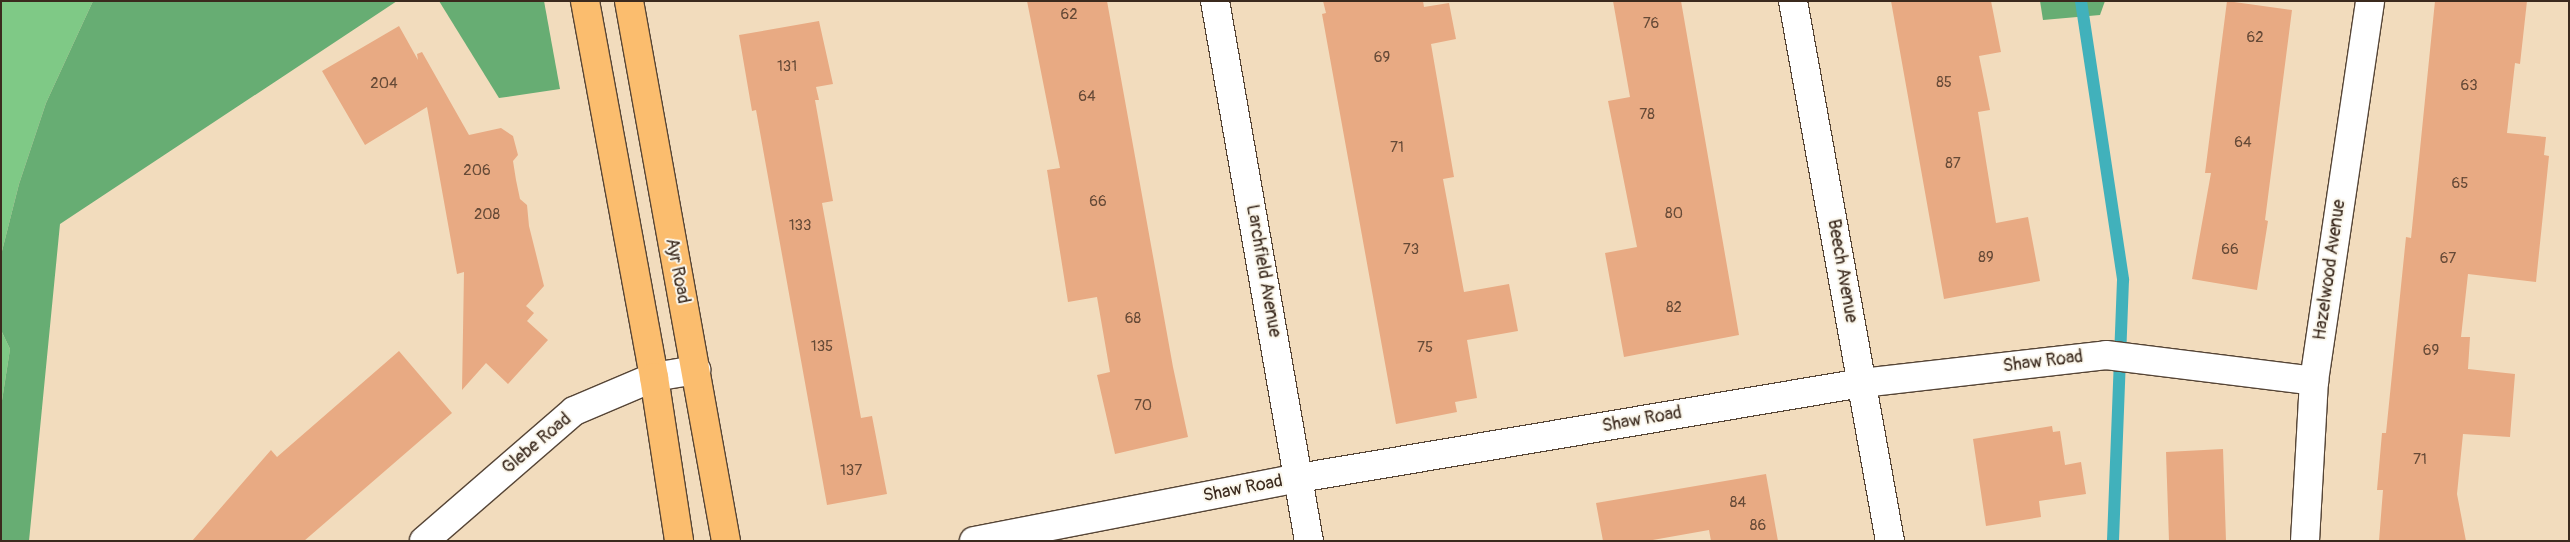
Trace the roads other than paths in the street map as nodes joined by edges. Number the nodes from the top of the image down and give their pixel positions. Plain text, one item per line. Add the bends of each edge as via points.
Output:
1 (585, 1) edge
2 (629, 1) edge
3 (1216, 1) edge
4 (1793, 1) edge
5 (2370, 1) edge
6 (696, 370) junction
7 (654, 377) junction
8 (2314, 381) junction
9 (1862, 383) junction
10 (1299, 478) junction
11 (424, 541) edge
12 (679, 541) edge
13 (726, 541) edge
14 (974, 541) edge
15 (1309, 541) edge
16 (1890, 541) edge
17 (2304, 541) edge

1 - 7 main road
2 - 6 main road, Ayr Road
3 - 10 street, Larchfield Avenue
4 - 9 street, Beech Avenue
5 - 8 street, Hazelwood Avenue
6 - 7 street, Glebe Road
6 - 13 main road, Ayr Road
7 - 11 street, Glebe Road via 574,411
7 - 12 main road
8 - 9 street, Shaw Road via 2106,355
8 - 17 street, Hazelwood Avenue
9 - 10 street, Shaw Road
9 - 16 street, Beech Avenue
10 - 14 street, Shaw Road
10 - 15 street, Larchfield Avenue

